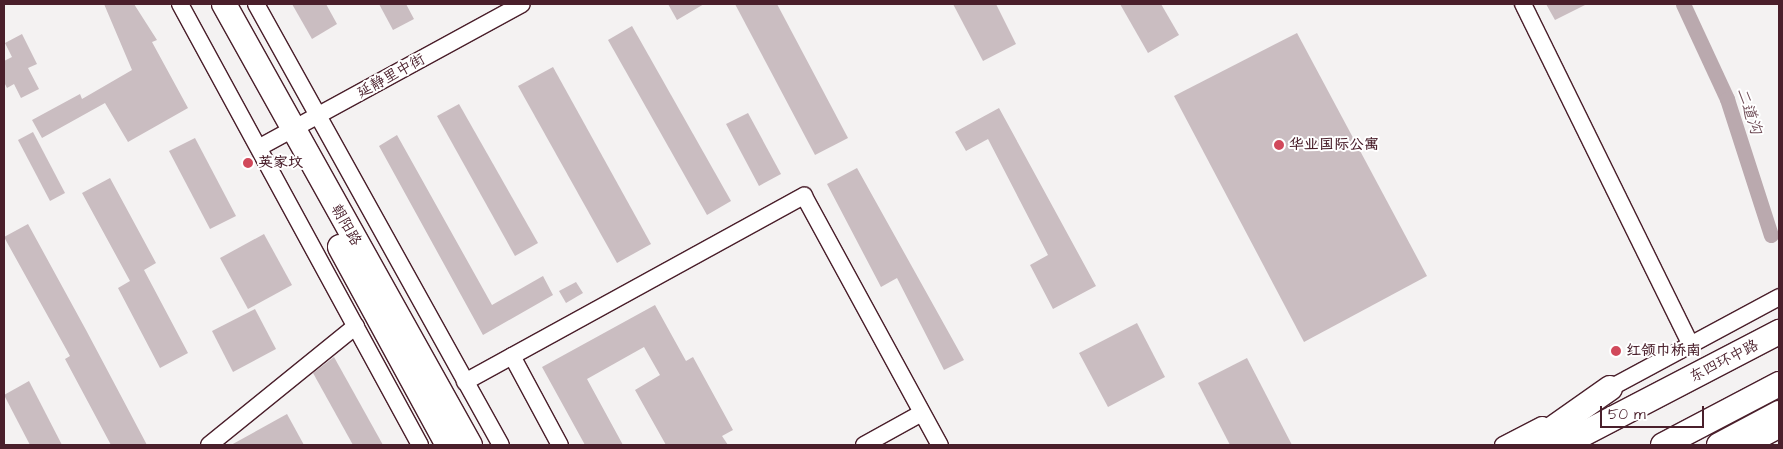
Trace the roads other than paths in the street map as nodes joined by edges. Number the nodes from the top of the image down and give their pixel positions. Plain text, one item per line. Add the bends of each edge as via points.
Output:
1 (180, 4) edge
2 (208, 4) edge
3 (224, 4) edge
4 (256, 4) edge
5 (522, 4) edge
6 (1523, 4) edge
7 (316, 117) junction
8 (277, 138) junction
9 (1779, 284) edge
10 (1779, 296) edge
11 (1741, 316) junction
12 (356, 326) junction
13 (1779, 332) edge
14 (1690, 343) junction
15 (512, 356) junction
16 (465, 382) junction
17 (1779, 384) edge
18 (1610, 388) junction
19 (922, 413) junction
20 (1779, 413) edge
21 (1779, 430) edge
22 (209, 445) edge
23 (420, 445) edge
24 (448, 445) edge
25 (470, 445) edge
26 (501, 445) edge
27 (560, 445) edge
28 (864, 445) edge
29 (940, 445) edge
30 (1503, 445) edge
31 (1529, 445) edge
32 (1562, 445) edge
33 (1663, 445) edge
34 (1719, 445) edge
35 (1751, 445) edge

1 - 8 street, 朝阳路
2 - 8 highway, 朝阳路
3 - 8 highway, 朝阳路
4 - 7 street, 朝阳路
5 - 7 street, 延静里中街
6 - 14 street
7 - 8 street, 延静里中街
7 - 16 street, 朝阳路
8 - 12 street, 朝阳路
8 - 24 highway, 朝阳路
8 - 25 highway, 朝阳路
9 - 11 street
10 - 11 street, 东四环中路
11 - 14 street, 东四环中路
12 - 22 street
12 - 23 street, 朝阳路
13 - 32 highway, 东四环中路
14 - 18 street, 东四环中路
15 - 16 street
15 - 19 street via 804,196
15 - 27 street
16 - 26 street, 朝阳路
17 - 33 highway
18 - 30 street, 东四环中路
18 - 31 highway
19 - 28 street
19 - 29 street
20 - 34 highway
21 - 35 street

